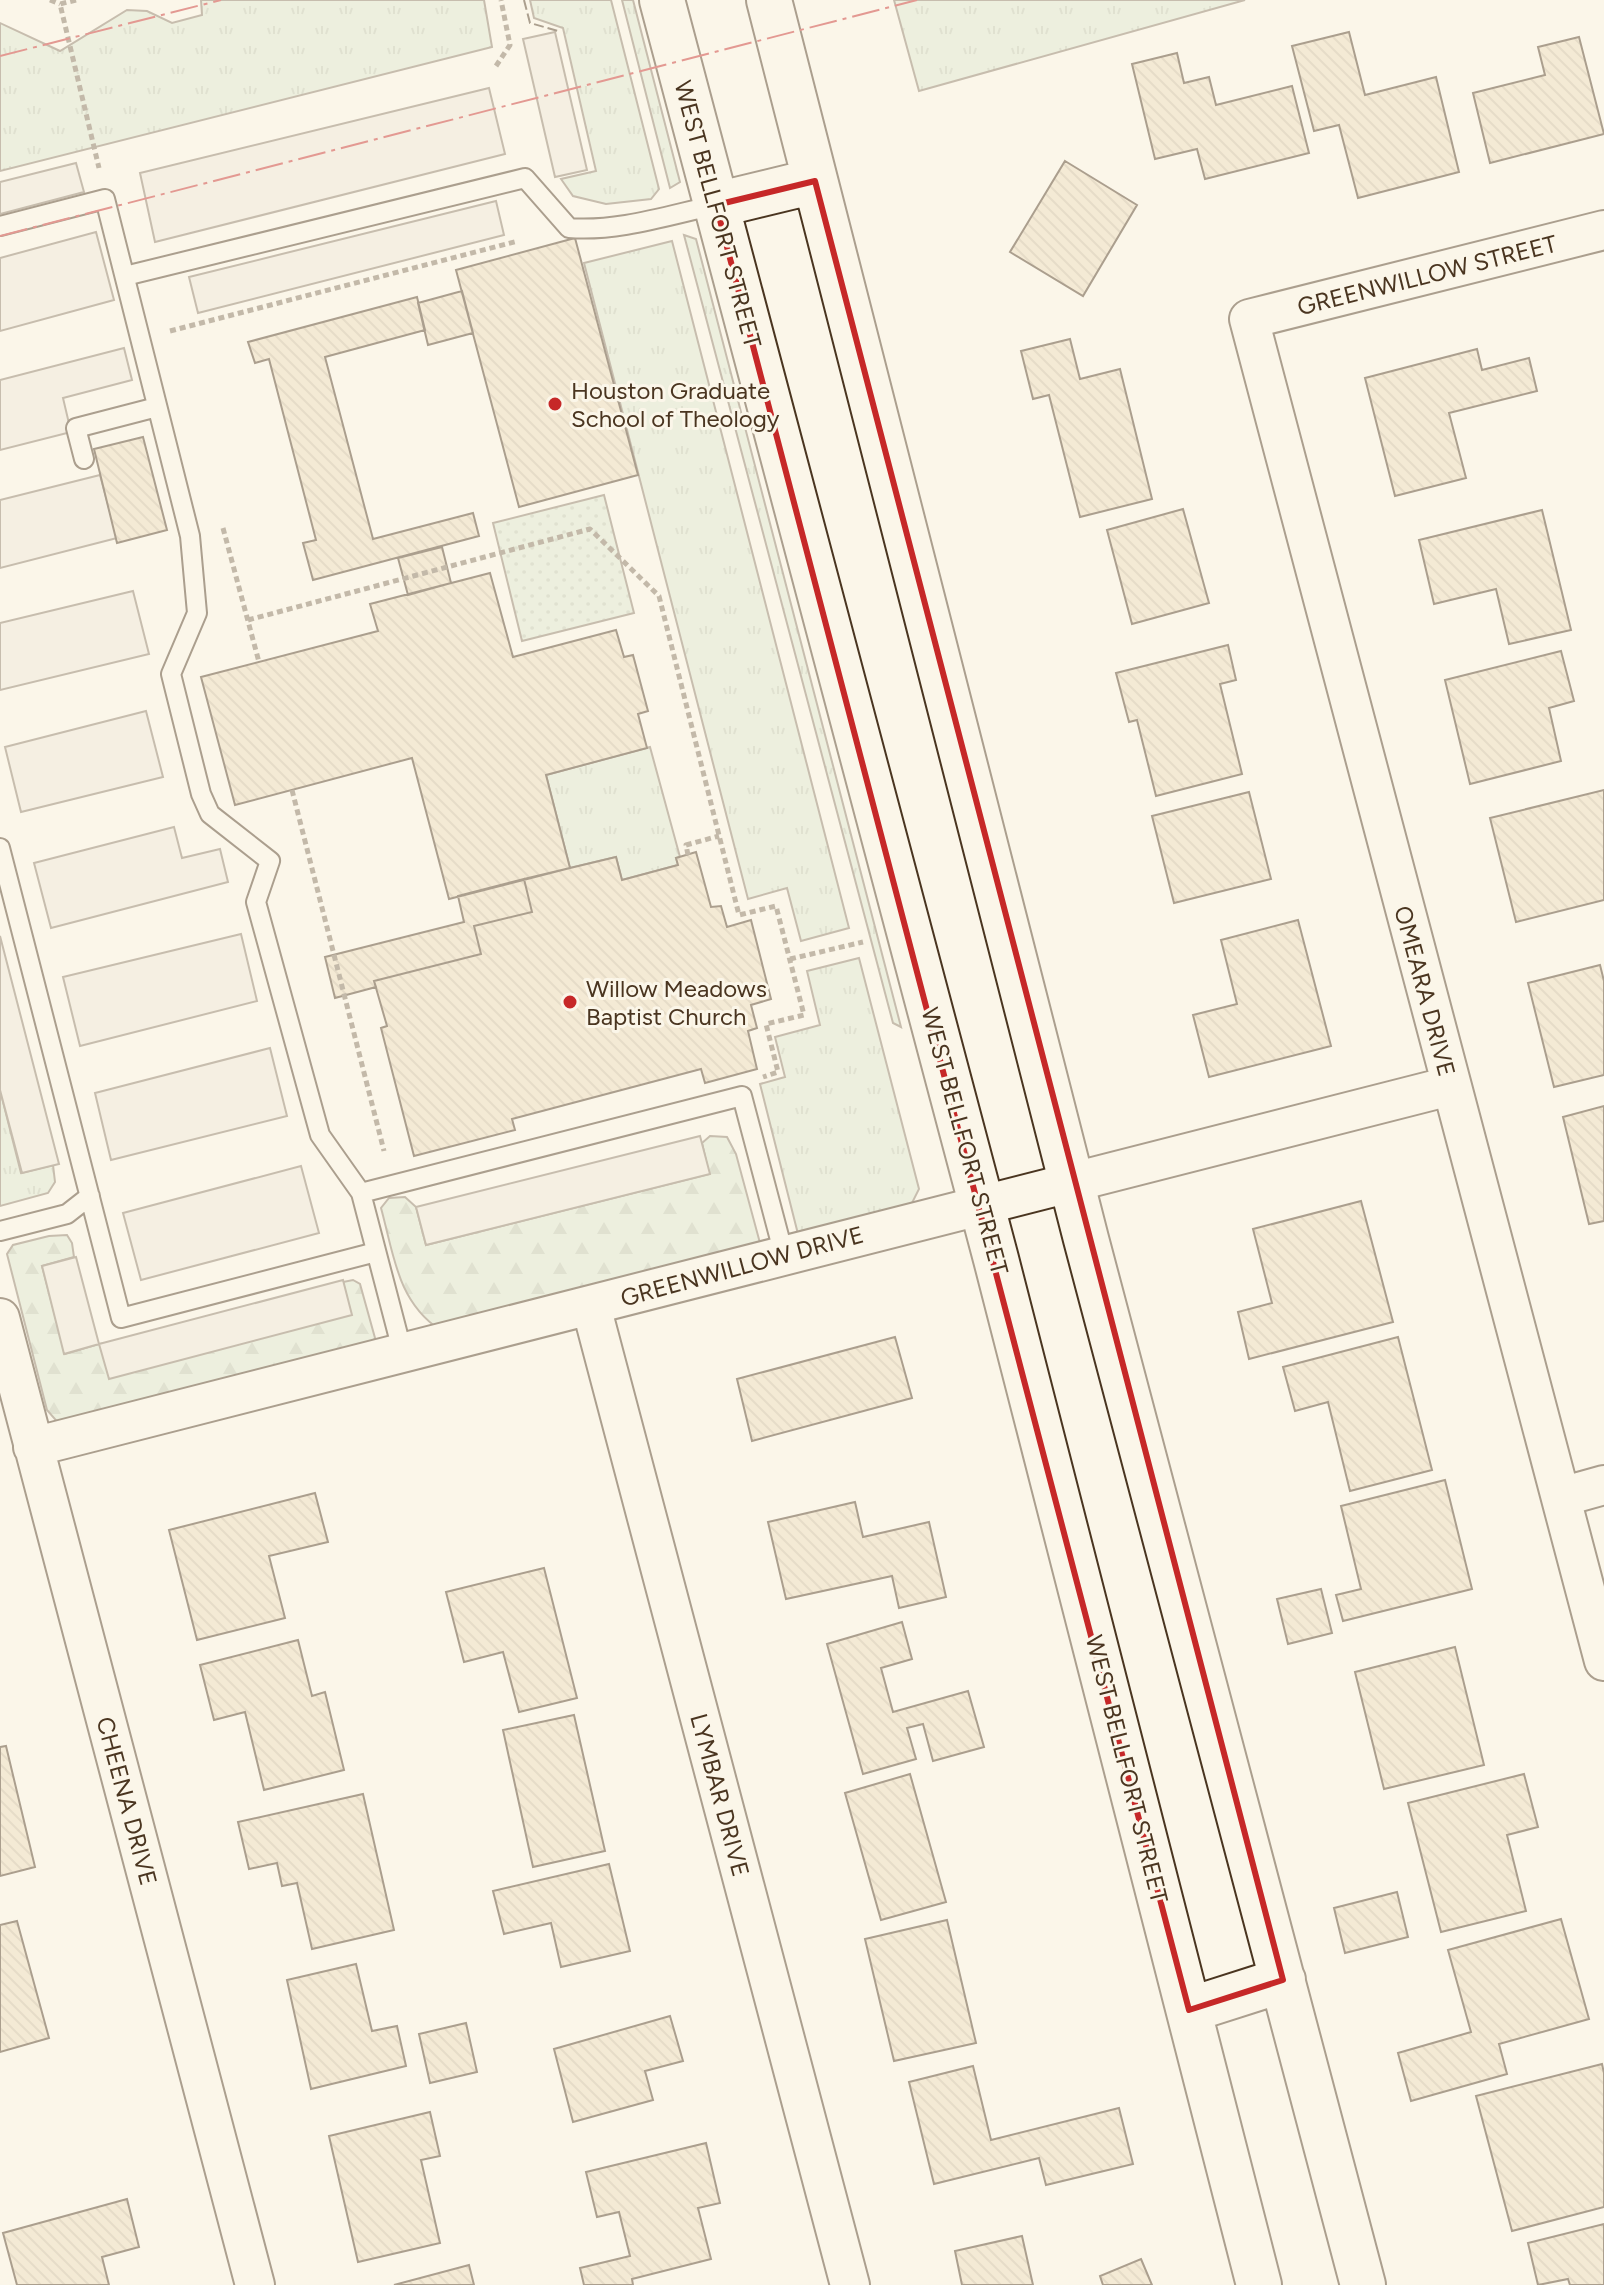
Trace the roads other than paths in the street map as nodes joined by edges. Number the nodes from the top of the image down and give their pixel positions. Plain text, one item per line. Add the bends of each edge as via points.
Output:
1 (662, 0) edge
2 (769, 0) edge
3 (815, 181) junction
4 (716, 205) junction
5 (0, 226) edge
6 (1604, 230) edge
7 (125, 276) junction
8 (1249, 319) joint
9 (157, 407) junction
10 (84, 459) dead end
11 (0, 852) edge
12 (1450, 1086) junction
13 (1071, 1181) junction
14 (361, 1193) junction
15 (90, 1196) junction
16 (982, 1204) junction
17 (0, 1231) edge
18 (376, 1252) junction
19 (784, 1255) junction
20 (591, 1306) junction
21 (0, 1318) edge
22 (403, 1354) junction
23 (33, 1447) junction
24 (1604, 1485) edge
25 (1561, 1497) junction
26 (1604, 1661) edge
27 (1283, 1980) junction
28 (1189, 2010) junction
29 (255, 2285) edge
30 (850, 2285) edge
31 (1259, 2285) edge
32 (1363, 2285) edge

1 - 4 main road, WEST BELLFORT STREET
2 - 3 main road
3 - 4 main road
3 - 13 main road
4 - 7 lane via 592,230 569,228 525,178
4 - 16 main road, WEST BELLFORT STREET
5 - 7 lane via 105,199
6 - 8 street, GREENWILLOW STREET
7 - 9 lane
8 - 12 street, OMEARA DRIVE
9 - 10 lane via 76,428
9 - 14 lane via 190,536 197,613 171,674 201,794 210,814 270,861 256,902 320,1135
11 - 15 lane
12 - 13 street, GREENWILLOW DRIVE
12 - 25 street, OMEARA DRIVE
13 - 16 street, GREENWILLOW DRIVE
13 - 27 main road
14 - 18 lane
14 - 19 lane via 742,1096
15 - 17 lane via 67,1214
15 - 18 lane via 121,1318
16 - 19 street, GREENWILLOW DRIVE
16 - 28 main road, WEST BELLFORT STREET
18 - 22 lane
19 - 20 street, GREENWILLOW DRIVE
20 - 22 street, GREENWILLOW DRIVE
20 - 30 street, LYMBAR DRIVE
21 - 23 street, CHEENA DRIVE
22 - 23 street, GREENWILLOW DRIVE
23 - 29 street, CHEENA DRIVE
24 - 25 street
25 - 26 street, OMEARA DRIVE
27 - 28 main road
27 - 32 main road
28 - 31 main road, WEST BELLFORT STREET

